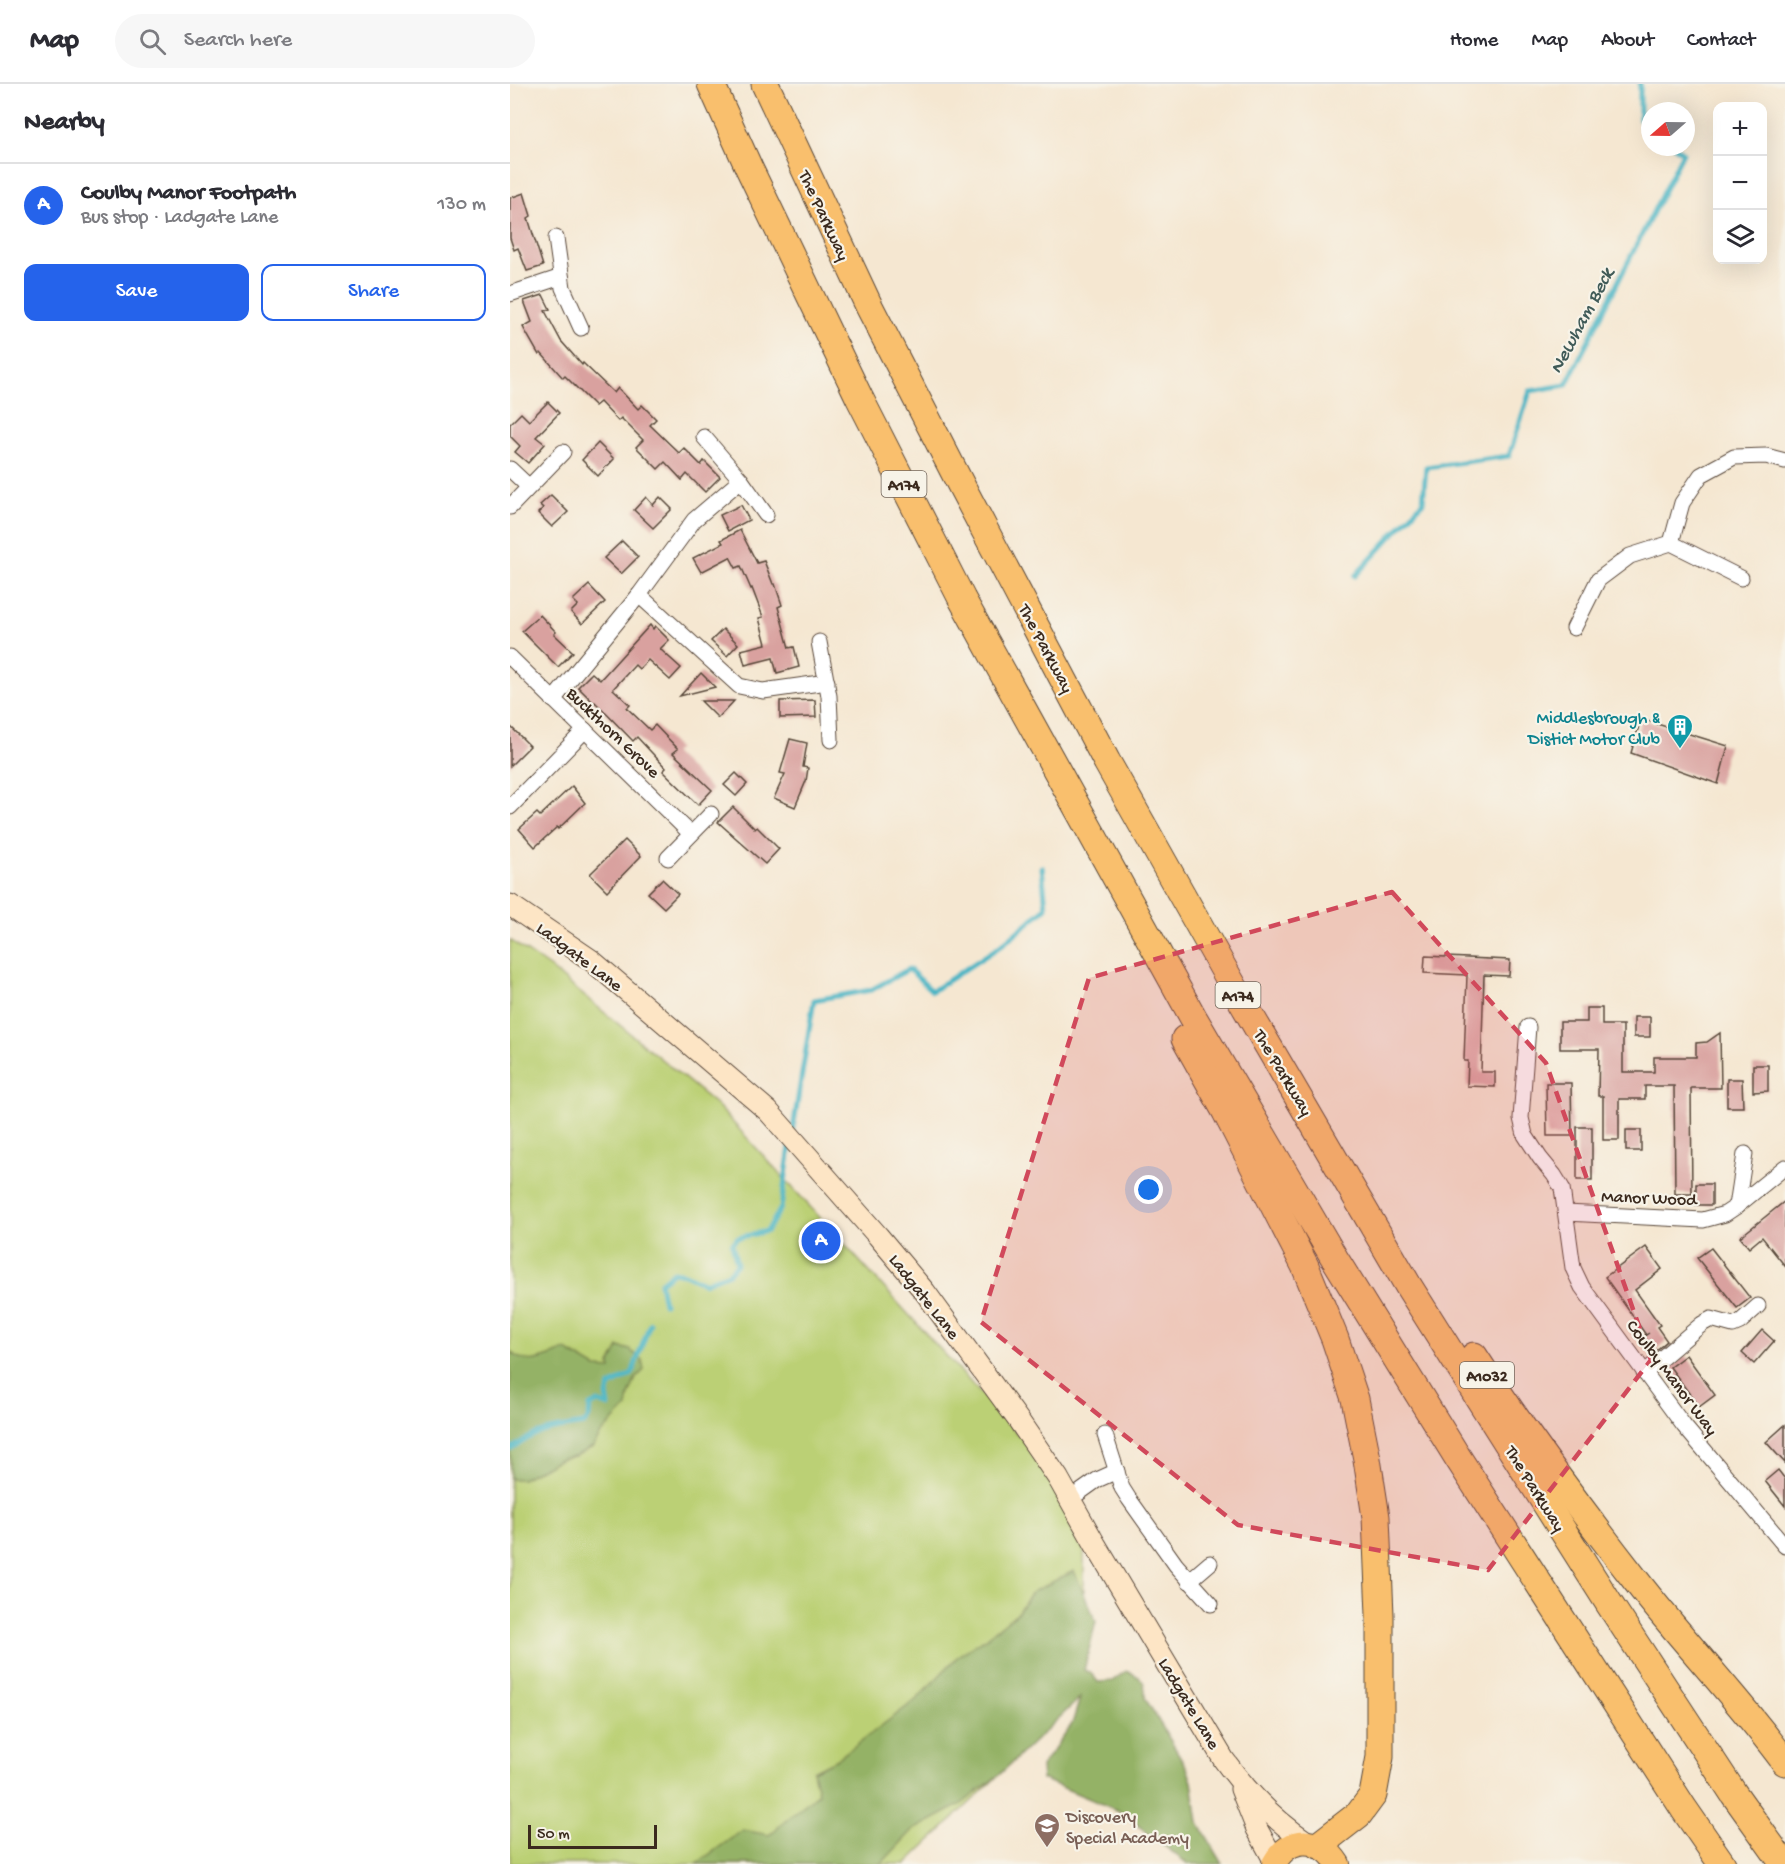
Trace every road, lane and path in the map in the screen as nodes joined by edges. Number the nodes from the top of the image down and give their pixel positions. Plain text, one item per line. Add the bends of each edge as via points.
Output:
1 (711, 84) edge
2 (765, 84) edge
3 (556, 238) dead end
4 (561, 278) junction
5 (510, 294) edge
6 (581, 328) dead end
7 (704, 437) dead end
8 (563, 452) dead end
9 (1785, 461) edge
10 (510, 469) edge
11 (741, 480) junction
12 (528, 486) junction
13 (510, 507) edge
14 (766, 515) dead end
15 (1671, 543) junction
16 (1741, 578) dead end
17 (639, 595) junction
18 (1574, 628) dead end
19 (819, 642) dead end
20 (510, 657) edge
21 (827, 682) junction
22 (553, 700) junction
23 (585, 730) junction
24 (831, 740) dead end
25 (510, 807) edge
26 (711, 814) dead end
27 (691, 834) junction
28 (668, 858) dead end
29 (1113, 876) junction
30 (510, 905) edge
31 (1528, 1027) dead end
32 (1745, 1154) dead end
33 (1339, 1165) junction
34 (1785, 1167) edge
35 (1737, 1206) junction
36 (1566, 1213) junction
37 (1758, 1306) dead end
38 (1644, 1373) junction
39 (1105, 1436) dead end
40 (1117, 1471) junction
41 (1069, 1500) junction
42 (1785, 1546) edge
43 (1210, 1563) dead end
44 (1189, 1581) junction
45 (1211, 1604) dead end
46 (1781, 1754) edge
47 (1236, 1777) junction
48 (1313, 1843) junction
49 (1275, 1863) edge
50 (1338, 1864) edge
51 (1722, 1864) edge
52 (1784, 1864) edge

1 - 29 highway, A174 via 864,407 962,599
2 - 33 highway, The Parkway / A174 via 868,306 1107,762
3 - 4 street
4 - 5 street
4 - 6 street
7 - 11 street
8 - 12 street
9 - 15 street via 1766,456 1734,457 1701,475 1682,503
10 - 12 street
11 - 14 street
11 - 17 street via 694,520
12 - 13 street
15 - 16 street
15 - 18 street via 1630,556 1598,580
17 - 21 street via 739,686 763,691
17 - 22 street
19 - 21 street
20 - 22 street, Buckthorn Grove
21 - 24 street
22 - 23 street, Buckthorn Grove
23 - 25 street
23 - 27 street, Buckthorn Grove
26 - 27 street
27 - 28 street
29 - 48 highway, A174 via 1152,982 1226,1112 1305,1266 1335,1339 1363,1439 1376,1517 1380,1757 1373,1795 1359,1814
29 - 51 highway, A174 via 1335,1259 1465,1468
30 - 41 main road, Ladgate Lane via 591,960 768,1112 925,1292 1025,1430
31 - 36 street, Coulby Manor Way via 1521,1118 1525,1135 1562,1188
32 - 35 street
33 - 46 highway, A1032 via 1637,1583
33 - 52 highway, The Parkway / A174 via 1409,1287 1604,1595
34 - 35 street, Manor Wood
35 - 36 street, Manor Wood via 1703,1220
36 - 38 street, Coulby Manor Way via 1573,1268 1581,1287
37 - 38 street via 1733,1325 1711,1319 1702,1324
38 - 42 street, Coulby Manor Way
39 - 40 street
40 - 41 street
40 - 44 street via 1135,1508
41 - 47 main road, Ladgate Lane
43 - 44 street
44 - 45 street
47 - 48 main road, Ladgate Lane via 1282,1826
47 - 49 main road, Ladgate Lane
48 - 49 main road via 1288,1847
48 - 50 main road via 1331,1853

